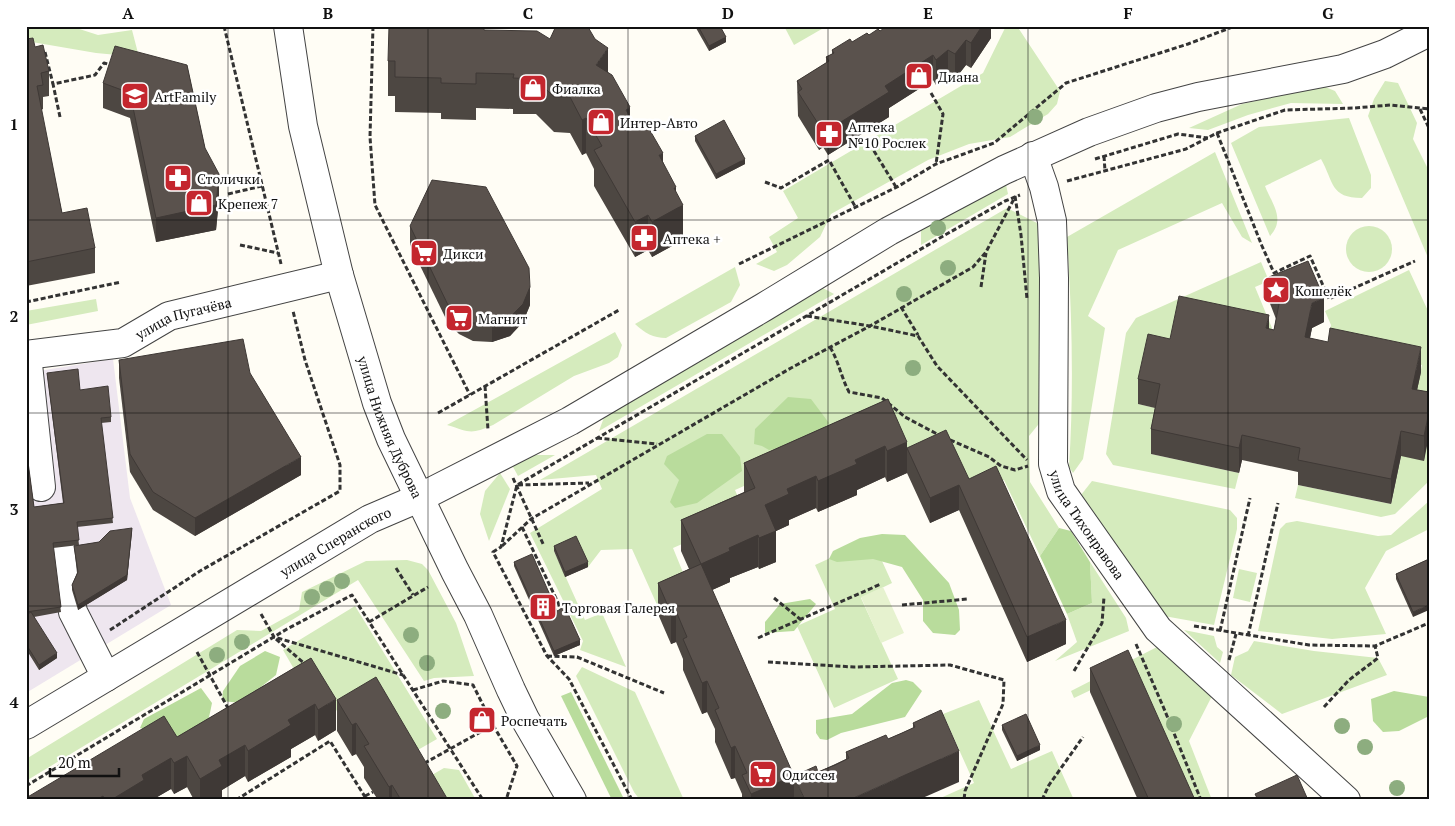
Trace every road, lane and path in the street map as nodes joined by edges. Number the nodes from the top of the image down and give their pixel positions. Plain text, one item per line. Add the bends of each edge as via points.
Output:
1 (224, 26) edge
2 (288, 26) edge
3 (373, 26) edge
4 (1235, 26) edge
5 (1429, 32) edge
6 (45, 52) edge
7 (113, 65) edge
8 (53, 84) junction
9 (931, 93) dead end
10 (1420, 108) junction
11 (1429, 109) edge
12 (60, 117) dead end
13 (1429, 128) edge
14 (1217, 133) junction
15 (866, 138) dead end
16 (1208, 138) junction
17 (1034, 156) junction
18 (1104, 156) junction
19 (1086, 162) dead end
20 (936, 164) junction
21 (1105, 171) junction
22 (764, 182) dead end
23 (262, 186) junction
24 (896, 187) junction
25 (1044, 187) junction
26 (228, 194) dead end
27 (1016, 196) junction
28 (856, 208) junction
29 (240, 245) dead end
30 (986, 252) junction
31 (278, 253) junction
32 (1415, 261) dead end
33 (739, 264) dead end
34 (339, 276) junction
35 (121, 282) dead end
36 (981, 287) dead end
37 (287, 289) junction
38 (26, 302) edge
39 (1027, 303) dead end
40 (901, 307) junction
41 (619, 310) dead end
42 (806, 316) junction
43 (870, 326) junction
44 (918, 336) junction
45 (830, 347) junction
46 (26, 355) edge
47 (485, 386) junction
48 (470, 395) junction
49 (438, 413) dead end
50 (488, 430) dead end
51 (597, 438) junction
52 (658, 444) junction
53 (591, 483) junction
54 (517, 485) junction
55 (41, 486) dead end
56 (419, 498) junction
57 (1250, 498) dead end
58 (1278, 503) dead end
59 (531, 519) junction
60 (522, 527) junction
61 (544, 546) dead end
62 (500, 548) junction
63 (63, 554) dead end
64 (396, 568) dead end
65 (881, 584) dead end
66 (428, 587) dead end
67 (250, 591) junction
68 (413, 595) junction
69 (1104, 596) dead end
70 (774, 598) dead end
71 (968, 599) dead end
72 (902, 605) dead end
73 (561, 609) edge
74 (800, 620) junction
75 (369, 622) junction
76 (1429, 623) edge
77 (184, 630) junction
78 (1220, 631) junction
79 (1146, 635) junction
80 (1248, 636) junction
81 (274, 637) junction
82 (758, 638) dead end
83 (90, 644) junction
84 (1374, 646) junction
85 (546, 656) junction
86 (768, 662) dead end
87 (307, 666) edge
88 (1074, 671) dead end
89 (209, 676) junction
90 (404, 676) junction
91 (106, 677) junction
92 (413, 690) junction
93 (664, 693) dead end
94 (1324, 707) dead end
95 (232, 716) edge
96 (26, 725) edge
97 (493, 725) junction
98 (1084, 737) dead end
99 (450, 749) junction
100 (420, 766) edge
101 (26, 786) edge
102 (373, 792) edge
103 (366, 798) edge
104 (236, 800) edge
105 (483, 800) edge
106 (506, 800) edge
107 (572, 800) edge
108 (632, 800) edge
109 (964, 800) edge
110 (1042, 800) edge
111 (1201, 800) edge
112 (1346, 800) edge

1 - 23 path
2 - 34 street, улица Нижняя Дуброва via 303,126
3 - 48 path via 370,137 375,204
4 - 20 path via 1066,83 994,143
5 - 17 street, улица Сперанского via 1385,54 1343,69 1156,108
6 - 8 path
7 - 8 path via 104,63 95,75
8 - 12 path
9 - 20 path via 943,114
10 - 11 path
10 - 13 path
10 - 14 path via 1390,105 1285,110
14 - 16 path
14 - 32 path via 1274,273 1310,256 1329,299
15 - 24 path
16 - 18 path via 1178,134
16 - 21 path via 1186,149
17 - 25 street, улица Тихонравова
17 - 56 street, улица Сперанского via 889,231 570,421
18 - 19 path
18 - 21 path
20 - 24 path
21 - 25 path
22 - 28 path via 780,188 829,160
23 - 26 path
23 - 31 path
24 - 28 path
25 - 27 path
25 - 79 street, улица Тихонравова via 1052,221 1054,278 1053,464 1061,490
27 - 30 path
27 - 39 path
27 - 42 path
28 - 33 path
29 - 31 path
30 - 36 path
30 - 40 path via 973,267
31 - 37 path
34 - 37 street, улица Пугачёва
34 - 56 street, улица Нижняя Дуброва via 377,403
35 - 38 path
37 - 46 street, улица Пугачёва via 169,316 123,343
37 - 83 path via 305,360 340,465 340,491 200,571
40 - 43 path
40 - 44 path
41 - 47 path
42 - 43 path
42 - 51 path
43 - 44 path
43 - 45 path
44 - 45 path via 937,366 1032,465 1014,470 1001,466 989,457 905,417 882,398 849,392
45 - 52 path
46 - 55 street
47 - 48 path
47 - 50 path
48 - 49 path
51 - 52 path
51 - 54 path
52 - 53 path
53 - 54 path
53 - 59 path
54 - 59 path
54 - 62 path
56 - 67 street, улица Сперанского via 370,519
56 - 107 street, улица Нижняя Дуброва via 478,615 514,698
57 - 78 path
58 - 80 path
59 - 60 path
59 - 61 path
60 - 62 path
60 - 73 path
62 - 85 path via 493,552
63 - 83 street via 74,612
64 - 68 path
65 - 74 path
66 - 68 path
67 - 77 street, улица Сперанского
67 - 81 path
68 - 75 path
69 - 88 path via 1102,623
70 - 74 path
71 - 72 path
74 - 82 path
75 - 81 path via 352,595
75 - 90 path
76 - 84 path
77 - 89 path
77 - 91 street, улица Сперанского
78 - 79 path via 1173,622
78 - 80 path
79 - 111 path via 1166,711
79 - 112 street, улица Тихонравова
80 - 84 path via 1309,645
81 - 87 path
81 - 89 path
81 - 90 path
83 - 91 street
84 - 94 path via 1378,658 1349,680
85 - 93 path via 576,657
85 - 108 path via 570,679
86 - 109 path via 854,667 950,665 1004,680 1003,704
89 - 95 path
89 - 101 path
90 - 92 path
91 - 96 street, улица Сперанского
92 - 97 path via 443,681 473,685
92 - 99 path
97 - 99 path
97 - 106 path via 517,766
98 - 110 path
99 - 100 path
99 - 105 path
102 - 103 path
103 - 104 path via 330,741

